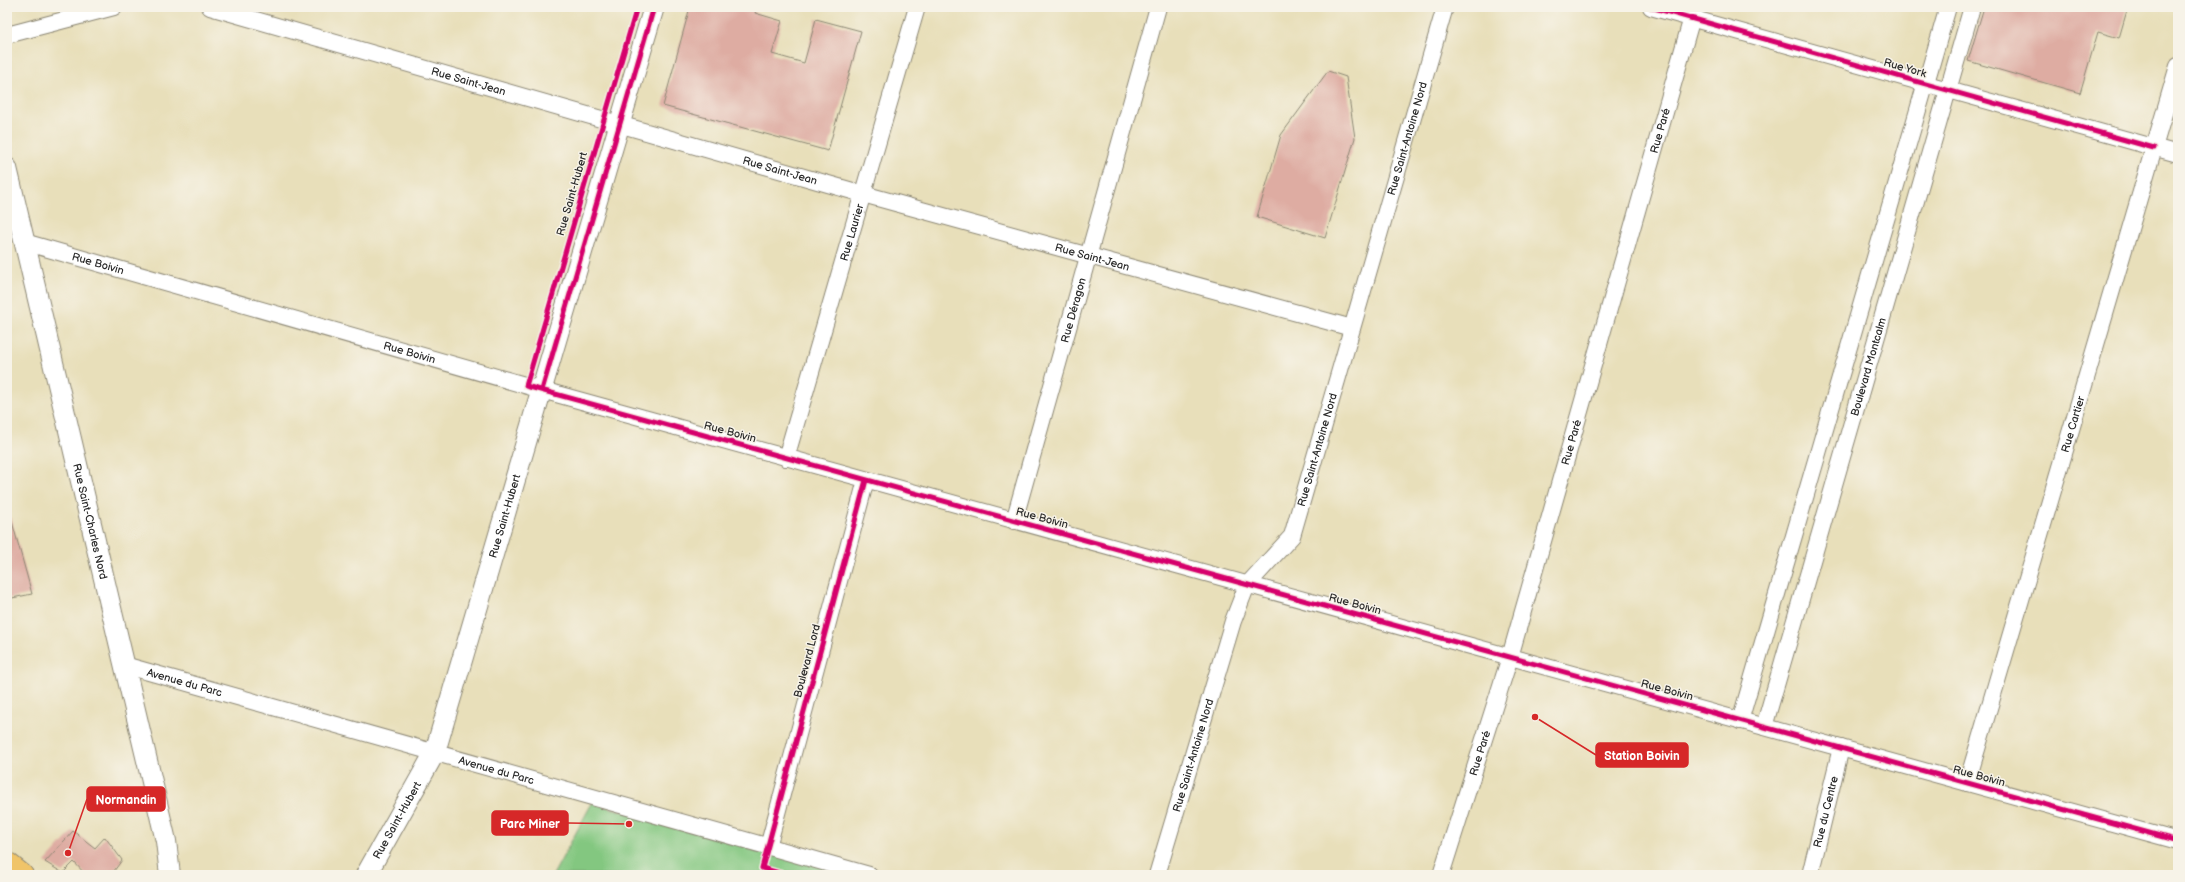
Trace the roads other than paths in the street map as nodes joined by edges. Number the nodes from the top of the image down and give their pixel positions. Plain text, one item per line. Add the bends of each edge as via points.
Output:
1 (114, 7) edge
2 (210, 7) edge
3 (654, 7) edge
4 (917, 7) edge
5 (1158, 7) edge
6 (1445, 7) edge
7 (1651, 7) edge
8 (1948, 7) edge
9 (1972, 7) edge
10 (1694, 13) edge
11 (7, 35) edge
12 (2178, 66) edge
13 (1925, 83) junction
14 (1947, 90) junction
15 (620, 123) junction
16 (2154, 148) junction
17 (2178, 154) edge
18 (7, 173) edge
19 (863, 194) junction
20 (16, 240) edge
21 (1087, 255) junction
22 (1352, 328) junction
23 (542, 390) junction
24 (786, 458) junction
25 (866, 480) junction
26 (1014, 520) junction
27 (1247, 585) junction
28 (1510, 657) junction
29 (124, 665) junction
30 (1740, 721) junction
31 (1764, 727) junction
32 (1841, 748) junction
33 (436, 752) junction
34 (1967, 783) junction
35 (2178, 841) edge
36 (768, 847) junction
37 (7, 863) edge
38 (22, 875) edge
39 (170, 875) edge
40 (366, 875) edge
41 (870, 875) edge
42 (1157, 875) edge
43 (1441, 875) edge
44 (1810, 875) edge

1 - 11 street
2 - 15 street, Rue Saint-Jean
3 - 15 street, Rue Saint-Hubert
4 - 19 street, Rue Laurier
5 - 21 street, Rue Déragon
6 - 22 street, Rue Saint-Antoine Nord
7 - 10 street, Rue York
8 - 13 street
9 - 14 street, Boulevard Montcalm
10 - 13 street, Rue York
10 - 28 street, Rue Paré
12 - 16 street, Rue Cartier
13 - 14 street, Rue York
13 - 30 street
14 - 16 street, Rue York
14 - 31 street, Boulevard Montcalm
15 - 19 street, Rue Saint-Jean
15 - 23 street, Rue Saint-Hubert
16 - 17 street, Rue York
16 - 34 street, Rue Cartier
18 - 20 street, Rue Saint-Charles Nord
19 - 21 street, Rue Saint-Jean
19 - 24 street, Rue Laurier
20 - 23 street, Rue Boivin
20 - 29 street, Rue Saint-Charles Nord
21 - 22 street, Rue Saint-Jean
21 - 26 street, Rue Déragon
22 - 27 street, Rue Saint-Antoine Nord via 1292,536
23 - 24 street, Rue Boivin
23 - 33 street, Rue Saint-Hubert
24 - 25 street, Rue Boivin
25 - 26 street, Rue Boivin
25 - 36 street, Boulevard Lord
26 - 27 street, Rue Boivin
27 - 28 street, Rue Boivin
27 - 42 street, Rue Saint-Antoine Nord via 1232,621
28 - 30 street, Rue Boivin
28 - 43 street, Rue Paré
29 - 33 street, Avenue du Parc
29 - 39 street, Rue Saint-Charles Nord via 166,841
30 - 31 street, Rue Boivin
31 - 32 street, Rue Boivin
32 - 34 street, Rue Boivin
32 - 44 street, Rue du Centre
33 - 36 street, Avenue du Parc
33 - 40 street, Rue Saint-Hubert
34 - 35 street, Rue Boivin
36 - 41 street, Avenue du Parc
37 - 38 main road

